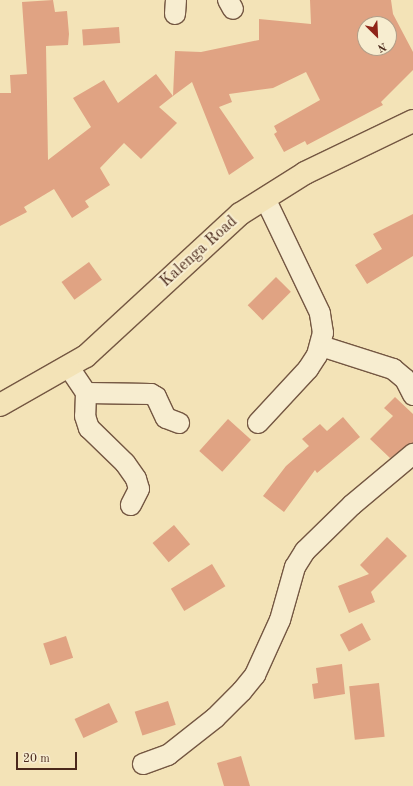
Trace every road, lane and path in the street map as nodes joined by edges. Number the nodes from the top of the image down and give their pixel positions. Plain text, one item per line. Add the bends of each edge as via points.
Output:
1 (413, 121) edge
2 (265, 198) junction
3 (321, 346) junction
4 (68, 366) junction
5 (86, 393) junction
6 (413, 395) edge
7 (0, 405) edge
8 (179, 423) dead end
9 (258, 423) dead end
10 (413, 454) edge
11 (131, 505) dead end
12 (143, 764) dead end

1 - 2 main road, Kalenga Road via 305,173
2 - 3 street via 320,313 323,333
2 - 4 main road, Kalenga Road via 240,214 86,356
3 - 6 street via 393,369 405,379
3 - 9 street via 308,369
4 - 5 street
4 - 7 main road, Kalenga Road
5 - 8 street via 151,394 156,397 166,418
5 - 11 street via 85,416 89,428 126,463 136,479 139,489
10 - 12 street via 352,505 305,551 295,567 280,620 254,675 242,691 215,718 168,755

